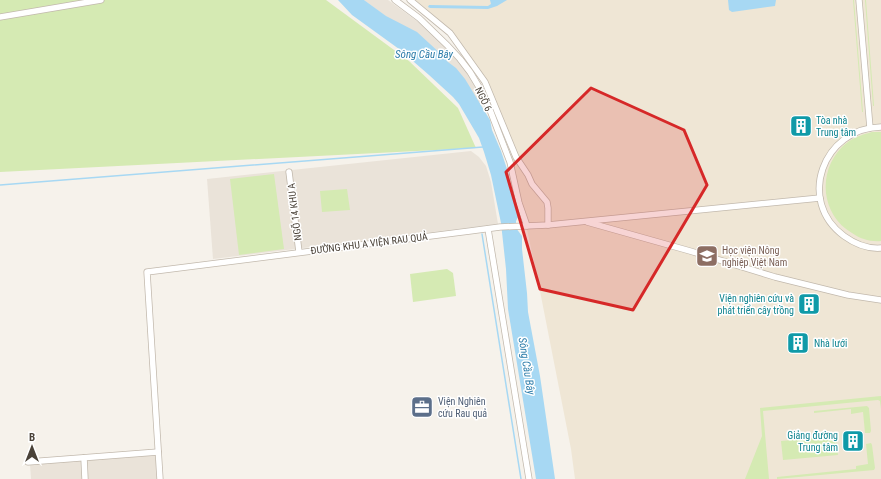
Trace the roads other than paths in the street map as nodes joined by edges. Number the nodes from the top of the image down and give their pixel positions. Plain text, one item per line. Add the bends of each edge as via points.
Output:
1 (101, 0) edge
2 (395, 0) edge
3 (410, 0) edge
4 (859, 0) edge
5 (0, 16) edge
6 (881, 127) edge
7 (870, 128) junction
8 (289, 172) dead end
9 (820, 198) junction
10 (585, 222) junction
11 (548, 225) junction
12 (526, 226) junction
13 (488, 229) junction
14 (881, 249) edge
15 (299, 252) junction
16 (881, 300) edge
17 (158, 452) junction
18 (84, 458) junction
19 (28, 462) dead end
20 (85, 479) edge
21 (160, 479) edge
22 (529, 479) edge

1 - 5 street
2 - 12 street, NGÕ 6 via 419,18 448,46 479,87 510,162
3 - 11 street via 450,33 485,82 516,157 532,184 547,202
4 - 7 street
6 - 7 street
7 - 9 street via 847,137 832,151 821,174
8 - 15 street, NGÕ 14 KHU A
9 - 10 street, ĐƯỜNG KHU A VIỆN RAU QUẢ
9 - 14 street via 828,219 841,234 859,245
10 - 11 street, ĐƯỜNG KHU A VIỆN RAU QUẢ
10 - 16 street via 775,277 841,294
11 - 12 street, ĐƯỜNG KHU A VIỆN RAU QUẢ
12 - 13 street, ĐƯỜNG KHU A VIỆN RAU QUẢ
13 - 15 street, ĐƯỜNG KHU A VIỆN RAU QUẢ
13 - 22 street
15 - 17 street, ĐƯỜNG KHU A VIỆN RAU QUẢ via 147,272
17 - 18 street
17 - 21 street
18 - 19 street
18 - 20 street

